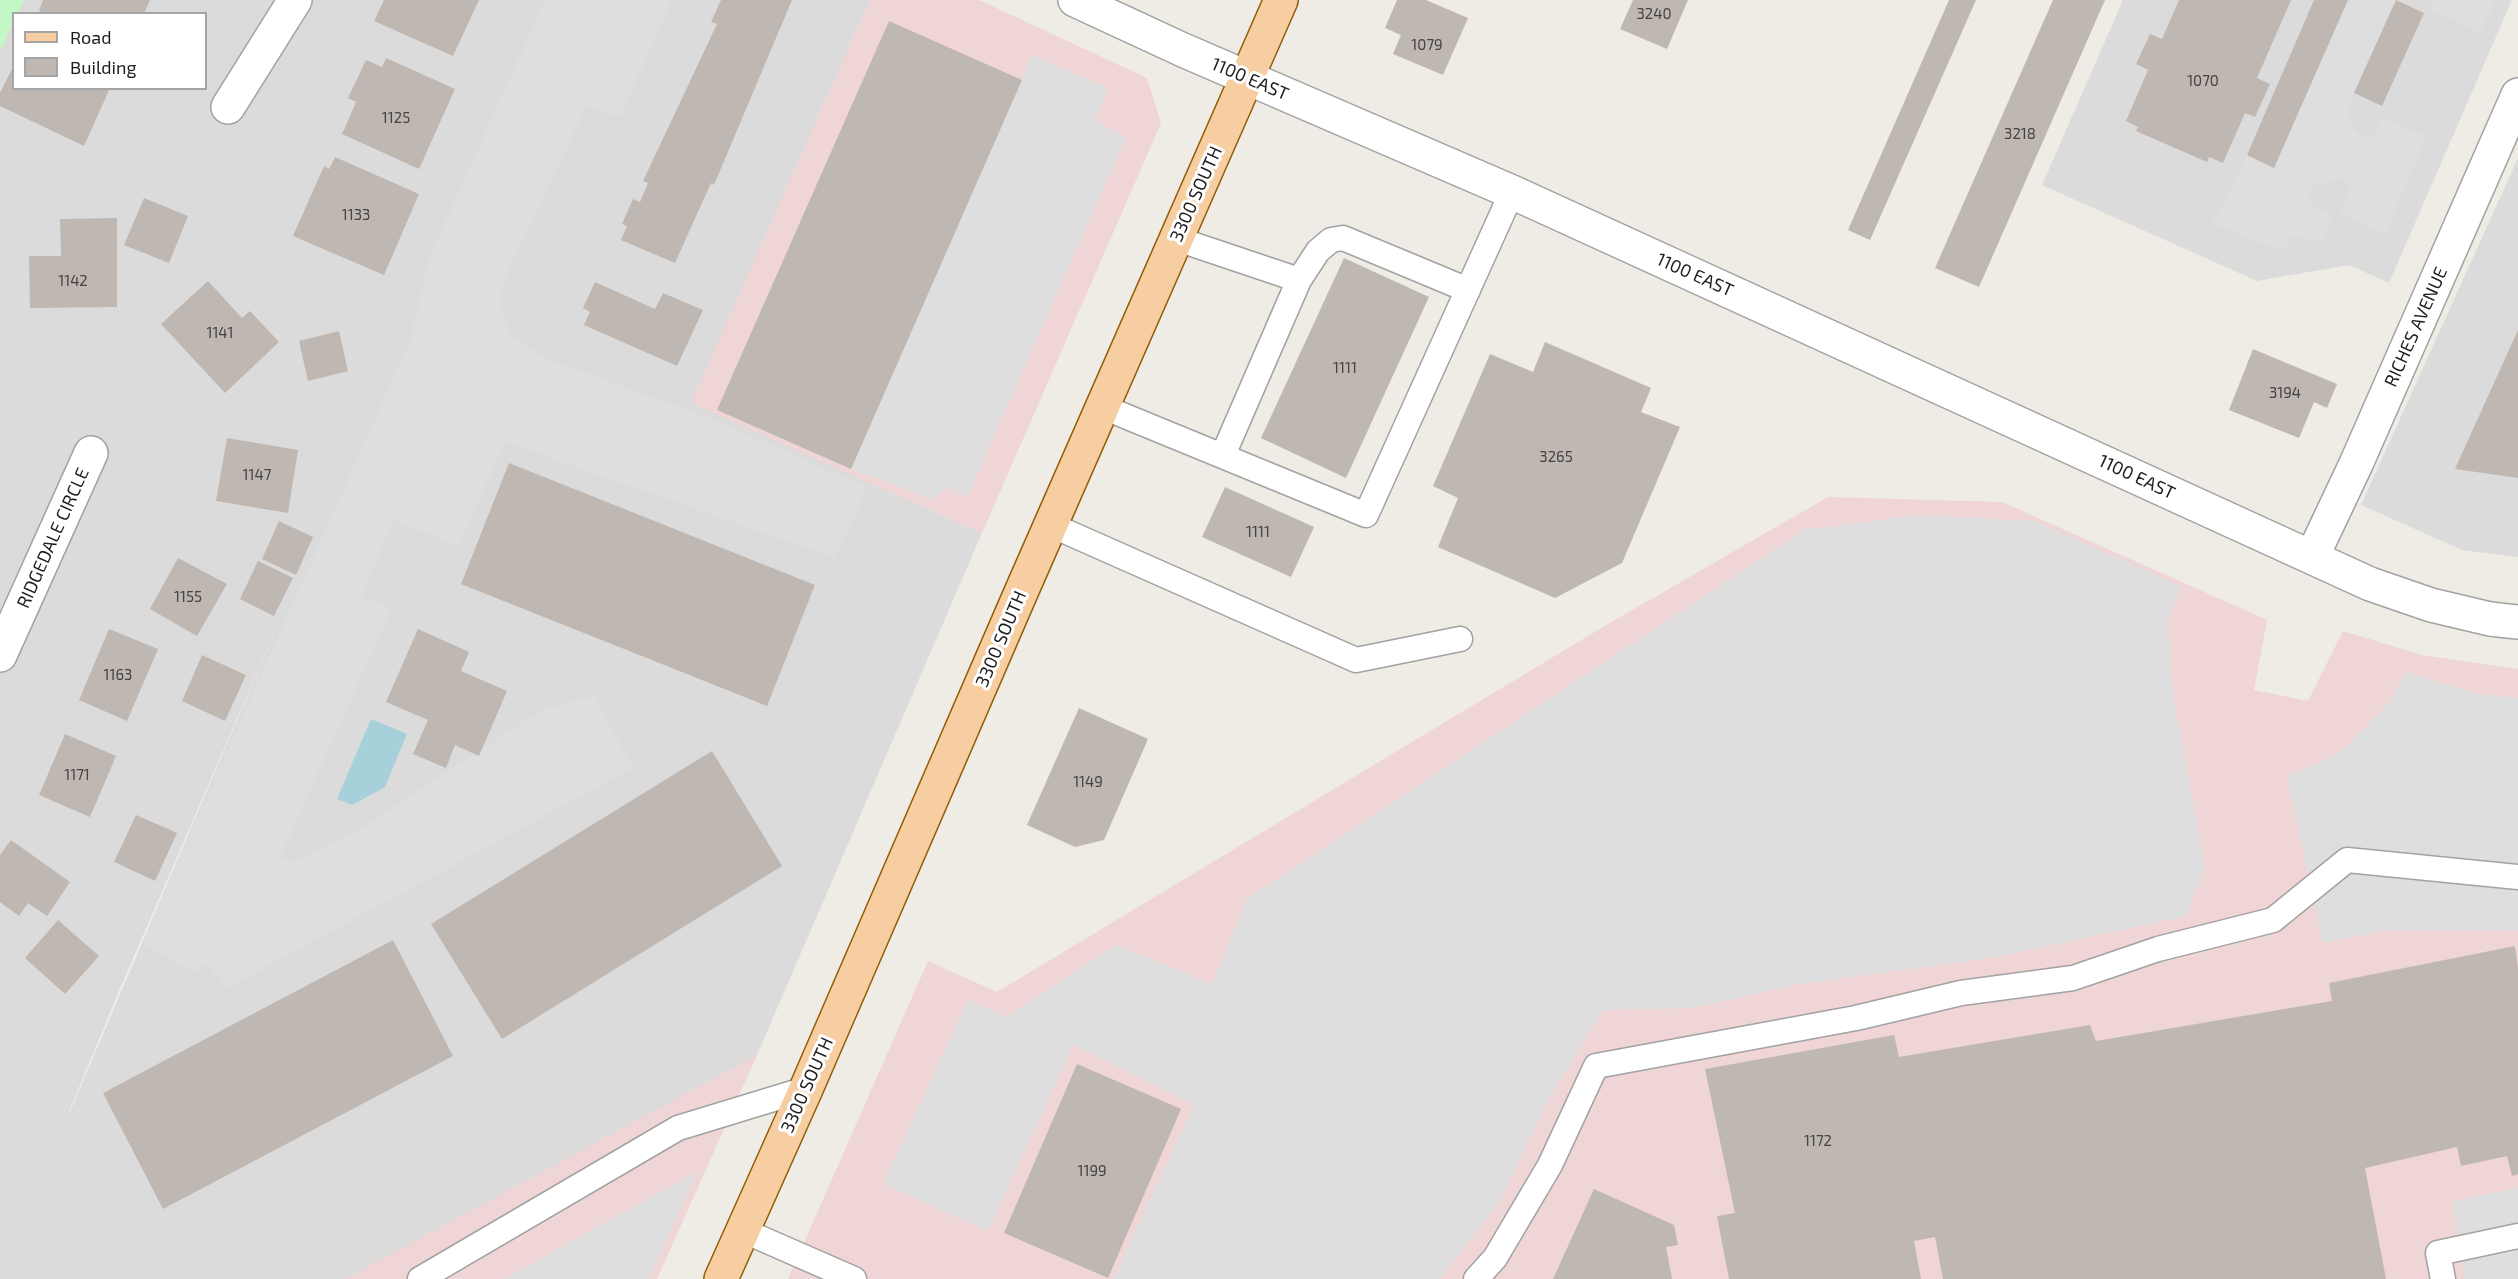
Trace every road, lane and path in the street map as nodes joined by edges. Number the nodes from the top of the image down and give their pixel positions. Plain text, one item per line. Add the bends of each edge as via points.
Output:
1 (295, 0) edge
2 (1074, 0) edge
3 (1281, 0) edge
4 (1248, 78) junction
5 (2518, 94) edge
6 (228, 107) dead end
7 (1512, 192) junction
8 (1177, 238) junction
9 (1299, 280) junction
10 (1468, 290) junction
11 (1103, 407) junction
12 (91, 453) dead end
13 (1223, 455) junction
14 (1051, 525) junction
15 (2312, 557) junction
16 (2518, 622) edge
17 (1460, 639) dead end
18 (0, 655) edge
19 (2518, 877) edge
20 (806, 1089) junction
21 (742, 1230) junction
22 (2518, 1236) edge
23 (420, 1279) edge
24 (721, 1279) edge
25 (854, 1279) edge
26 (1476, 1279) edge
27 (2443, 1279) edge

1 - 6 street
2 - 4 street, 1100 EAST
3 - 4 main road, 3300 SOUTH
4 - 7 street, 1100 EAST
4 - 8 main road, 3300 SOUTH
5 - 15 street, RICHES AVENUE
7 - 10 lane
7 - 15 street, 1100 EAST
8 - 9 lane
8 - 11 main road, 3300 SOUTH
9 - 10 lane via 1318,251 1331,240 1343,238
9 - 13 lane
10 - 13 lane via 1366,515
11 - 13 lane
11 - 14 main road, 3300 SOUTH
12 - 18 street, RIDGEDALE CIRCLE
14 - 17 lane via 1356,660
14 - 20 main road, 3300 SOUTH
15 - 16 street, 1100 EAST via 2370,585 2431,605
19 - 26 lane via 2347,860 2273,920 2158,949 2073,978 1961,993 1833,1022 1596,1066 1550,1165 1494,1258
20 - 21 main road, 3300 SOUTH
20 - 23 lane via 678,1128
21 - 24 main road, 3300 SOUTH
21 - 25 lane
22 - 27 lane via 2438,1253

